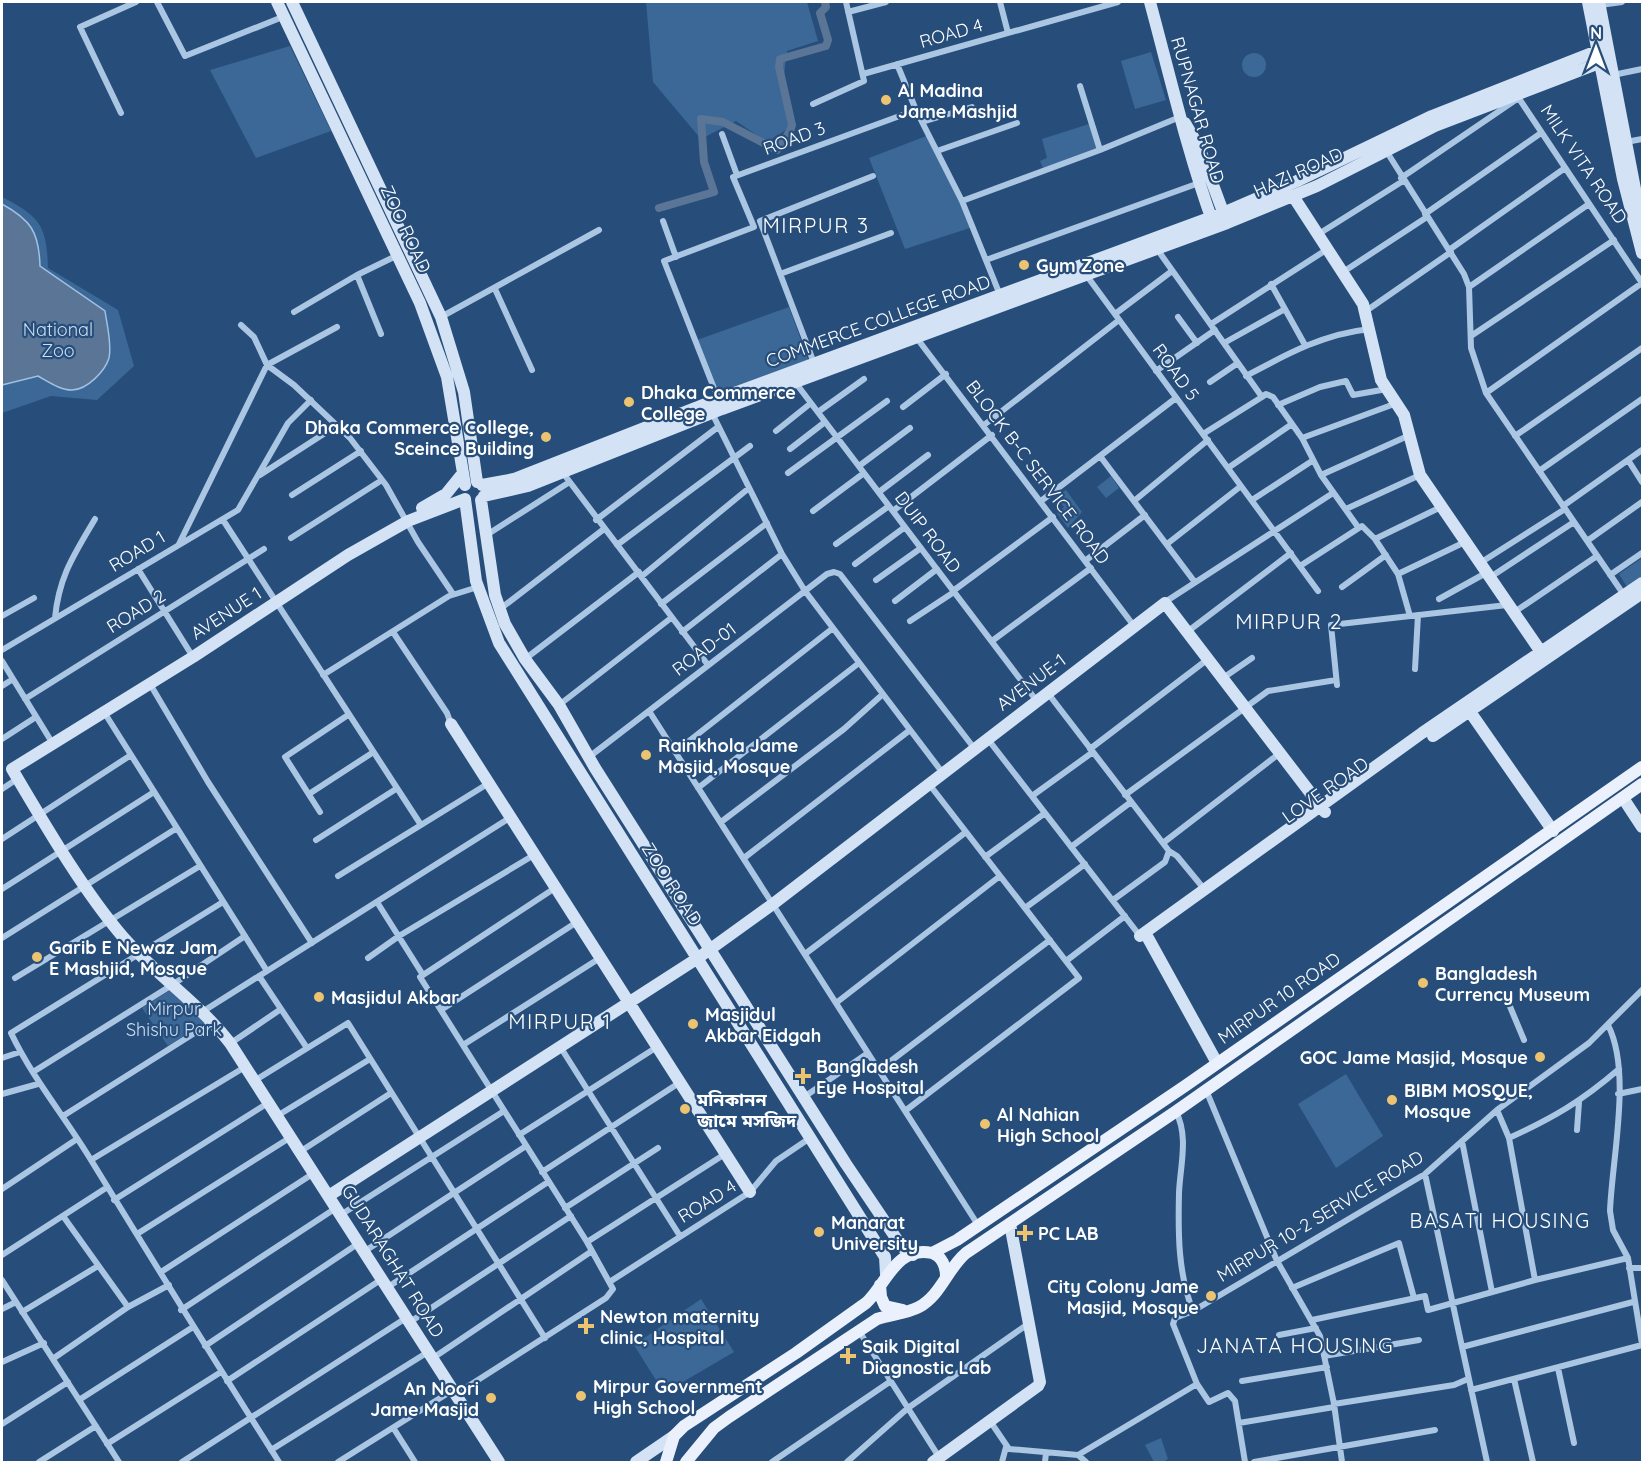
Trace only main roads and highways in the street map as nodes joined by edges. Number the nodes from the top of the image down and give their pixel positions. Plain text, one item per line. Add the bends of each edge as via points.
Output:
1 (1642, 767) edge
2 (1642, 784) edge
3 (1510, 860) junction
4 (1519, 872) junction
5 (1335, 981) junction
6 (1344, 994) junction
7 (932, 1254) junction
8 (946, 1276) junction
9 (881, 1284) junction
10 (913, 1310) junction
11 (692, 1461) edge
12 (666, 1462) edge

1 - 3 main road, MIRPUR 10 ROAD
2 - 4 main road, MIRPUR 10 ROAD
3 - 4 main road
3 - 5 main road, MIRPUR 10 ROAD
4 - 6 main road, MIRPUR 10 ROAD
5 - 6 main road
5 - 7 main road, MIRPUR 10 ROAD
6 - 8 main road, MIRPUR 10 ROAD via 966,1253
7 - 8 main road via 943,1262
7 - 9 main road via 913,1255 899,1262
8 - 10 main road via 933,1297
9 - 10 main road via 885,1306
9 - 12 main road via 796,1353 674,1436
10 - 11 main road via 877,1319 714,1428

